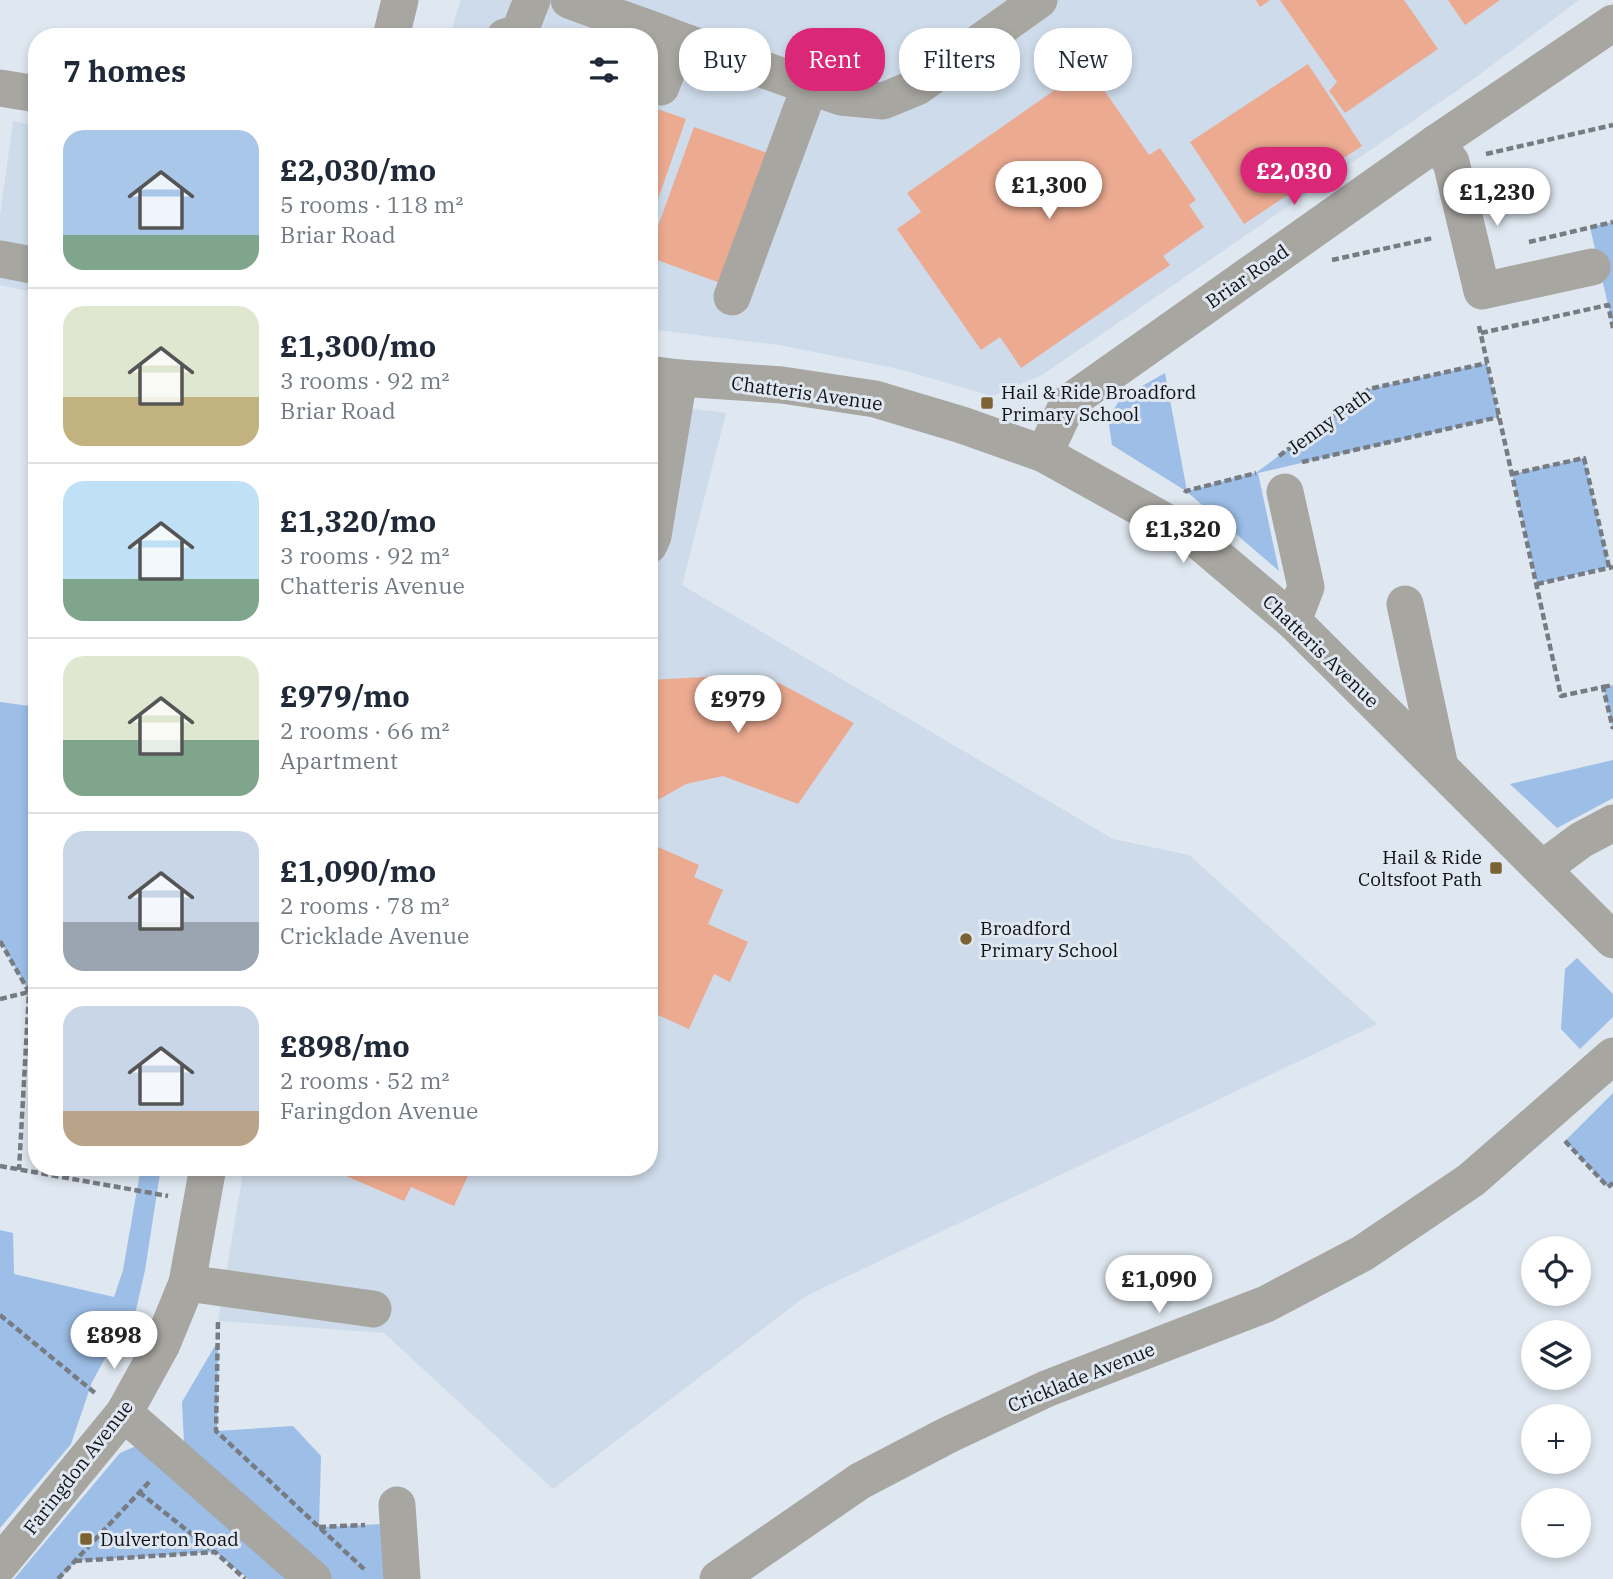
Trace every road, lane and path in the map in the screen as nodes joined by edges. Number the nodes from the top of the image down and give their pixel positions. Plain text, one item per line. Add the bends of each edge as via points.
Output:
1 (400, 0) edge
2 (569, 0) edge
3 (1039, 0) edge
4 (665, 23) edge
5 (1613, 23) edge
6 (607, 27) edge
7 (393, 28) edge
8 (785, 75) edge
9 (658, 86) edge
10 (0, 88) edge
11 (808, 91) edge
12 (824, 91) edge
13 (28, 93) edge
14 (1613, 125) edge
15 (1443, 152) junction
16 (1613, 222) edge
17 (1468, 230) junction
18 (1525, 243) dead end
19 (0, 259) edge
20 (1319, 263) dead end
21 (28, 264) edge
22 (1592, 267) dead end
23 (1482, 291) junction
24 (732, 297) dead end
25 (1613, 327) edge
26 (1481, 333) junction
27 (1487, 363) junction
28 (664, 376) edge
29 (1499, 417) junction
30 (1044, 454) junction
31 (658, 463) edge
32 (1512, 474) junction
33 (1274, 475) junction
34 (1164, 521) junction
35 (1611, 567) edge
36 (1537, 584) junction
37 (1405, 604) dead end
38 (1293, 621) junction
39 (1613, 685) edge
40 (1603, 687) junction
41 (1613, 729) edge
42 (1440, 767) junction
43 (1613, 823) edge
44 (1542, 869) junction
45 (1613, 940) edge
46 (0, 941) edge
47 (28, 990) edge
48 (28, 992) edge
49 (0, 999) edge
50 (28, 1010) edge
51 (1613, 1056) edge
52 (1543, 1118) junction
53 (0, 1166) edge
54 (19, 1170) junction
55 (28, 1171) edge
56 (99, 1176) edge
57 (1613, 1183) edge
58 (205, 1184) edge
59 (187, 1283) junction
60 (373, 1309) dead end
61 (0, 1315) edge
62 (218, 1321) dead end
63 (124, 1413) junction
64 (173, 1456) junction
65 (139, 1492) junction
66 (397, 1514) joint
67 (319, 1527) junction
68 (215, 1552) junction
69 (75, 1561) junction
70 (0, 1564) edge
71 (385, 1575) edge
72 (58, 1579) edge
73 (246, 1579) edge
74 (313, 1579) edge
75 (718, 1579) edge

1 - 7 street
2 - 6 street
3 - 12 street via 917,87 883,101
4 - 6 street
4 - 8 street
4 - 9 street
5 - 15 street, Briar Road
10 - 13 street
11 - 24 street
14 - 15 path
15 - 17 street
15 - 30 street, Briar Road via 1069,403
16 - 18 path
17 - 20 path
17 - 23 street
19 - 21 street
22 - 23 street
23 - 26 path via 1473,300
25 - 26 path via 1608,305
26 - 27 path
27 - 29 path
27 - 33 path, Jenny Path via 1369,388
28 - 30 street, Chatteris Avenue via 782,385 875,399
28 - 31 street
29 - 32 path
29 - 33 path, Jenny Path
30 - 34 street, Chatteris Avenue
32 - 35 path via 1584,458
32 - 36 path
33 - 34 path via 1186,491
33 - 38 street via 1306,587
34 - 38 street, Chatteris Avenue via 1195,538
35 - 36 path
36 - 40 path via 1561,696
37 - 42 street
38 - 42 street, Chatteris Avenue
39 - 40 path
40 - 41 path
42 - 44 street, Chatteris Avenue
43 - 44 street
44 - 45 street, Chatteris Avenue
46 - 47 path
48 - 49 path
50 - 54 path
51 - 52 street, Cricklade Avenue
52 - 57 path via 1608,1187
52 - 75 street, Cricklade Avenue via 1471,1180 1363,1253 1266,1304 1046,1390 948,1435 860,1480
53 - 54 path
54 - 55 path
56 - 58 path
58 - 59 street, Faringdon Avenue
59 - 60 street
59 - 63 street, Faringdon Avenue via 162,1344
61 - 63 path
62 - 67 path via 216,1431
63 - 64 street
63 - 70 street, Faringdon Avenue
64 - 65 path
64 - 74 street
65 - 68 path
65 - 69 path
66 - 67 path
66 - 71 street
67 - 71 path
68 - 69 path
68 - 73 path
69 - 72 path

